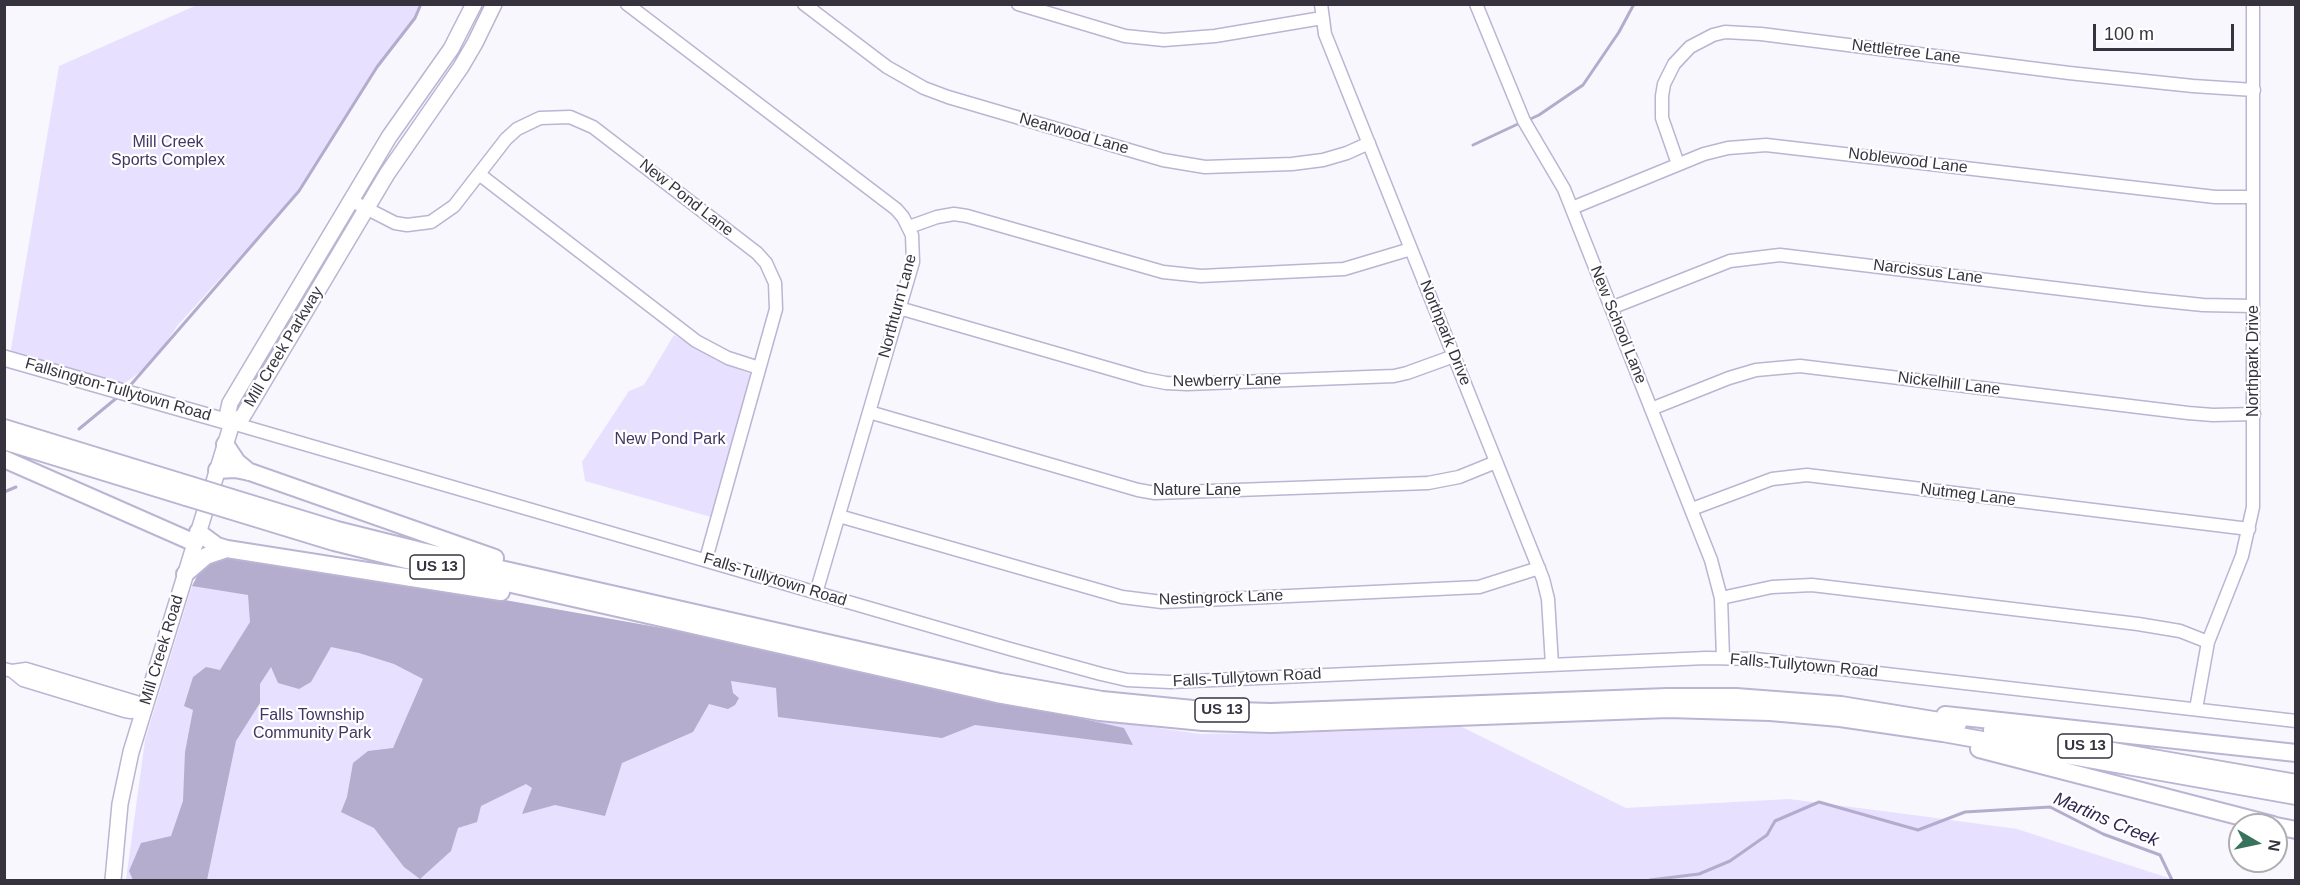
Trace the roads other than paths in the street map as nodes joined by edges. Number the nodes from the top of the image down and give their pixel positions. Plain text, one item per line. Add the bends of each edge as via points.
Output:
1 (474, 4) edge
2 (494, 4) edge
3 (627, 4) edge
4 (804, 4) edge
5 (1018, 4) edge
6 (1321, 4) edge
7 (1476, 4) edge
8 (2253, 4) edge
9 (1322, 18) junction
10 (2254, 90) junction
11 (1369, 143) junction
12 (1678, 164) junction
13 (479, 174) junction
14 (2253, 197) junction
15 (350, 200) junction
16 (1572, 208) junction
17 (366, 209) junction
18 (909, 227) junction
19 (1411, 249) junction
20 (2253, 306) junction
21 (899, 308) junction
22 (1611, 308) junction
23 (1454, 356) junction
24 (4, 358) edge
25 (759, 368) junction
26 (1651, 409) junction
27 (869, 412) junction
28 (2254, 414) junction
29 (231, 423) junction
30 (4, 428) edge
31 (4, 441) edge
32 (225, 444) junction
33 (4, 459) edge
34 (1496, 462) junction
35 (217, 470) junction
36 (250, 472) junction
37 (188, 491) junction
38 (231, 504) junction
39 (1692, 509) junction
40 (838, 516) junction
41 (2249, 529) junction
42 (196, 538) junction
43 (227, 549) junction
44 (706, 559) junction
45 (1539, 568) junction
46 (186, 574) junction
47 (581, 587) junction
48 (816, 593) junction
49 (1721, 598) junction
50 (647, 615) junction
51 (2208, 642) junction
52 (1723, 658) junction
53 (1552, 665) junction
54 (8, 670) edge
55 (2196, 709) junction
56 (144, 710) junction
57 (1875, 710) junction
58 (2295, 721) edge
59 (1943, 733) junction
60 (2295, 753) edge
61 (2295, 783) edge
62 (2295, 796) edge
63 (2228, 813) edge
64 (113, 880) edge

1 - 15 main road, Mill Creek Parkway via 451,49
2 - 17 main road, Mill Creek Parkway via 461,67
3 - 18 street via 896,209
4 - 11 street, Nearwood Lane via 887,67 924,88 1163,160 1204,167 1300,164 1347,153
5 - 9 street via 1125,36 1164,40 1215,36
6 - 9 street, Northpark Drive
7 - 16 street, New School Lane via 1518,109
8 - 10 street, Northpark Drive
9 - 11 street, Northpark Drive
10 - 12 street, Nettletree Lane via 2080,74 1725,32 1690,47 1674,64 1664,84 1662,118
10 - 14 street, Northpark Drive
11 - 19 street, Northpark Drive
12 - 14 street, Noblewood Lane via 1728,148 1786,146 2157,191
12 - 16 street, Noblewood Lane
13 - 17 street, New Pond Lane via 454,206 431,222 395,223
13 - 25 street via 696,341 728,358
13 - 25 street, New Pond Lane via 509,135 525,123 560,116 593,127 766,263 777,296
14 - 20 street, Northpark Drive
15 - 17 street, New Pond Lane
15 - 29 main road, Mill Creek Parkway via 230,403
16 - 22 street, New School Lane
17 - 29 main road, Mill Creek Parkway via 243,416
18 - 19 street via 937,217 967,216 1162,272 1201,276 1344,269
18 - 21 street, Northturn Lane via 914,259
19 - 23 street, Northpark Drive
20 - 22 street, Narcissus Lane via 2157,301 1780,255 1730,261
20 - 28 street, Northpark Drive
21 - 23 street, Newberry Lane via 1166,383 1394,376
21 - 27 street, Northturn Lane
22 - 26 street, New School Lane
23 - 34 street, Northpark Drive
24 - 29 main road, Fallsington-Tullytown Road
25 - 44 street, New Pond Lane
26 - 28 street, Nickelhill Lane via 1756,370 1800,366 2188,413
26 - 39 street, New School Lane
27 - 34 street, Nature Lane via 1155,493 1428,483 1459,477
27 - 40 street, Northturn Lane
28 - 41 street, Northpark Drive via 2254,490
29 - 32 main road, Mill Creek Road
29 - 44 street, Falls-Tullytown Road
30 - 37 highway, US 13
31 - 37 highway, US 13
32 - 35 main road, Mill Creek Road
32 - 36 highway via 237,462
33 - 42 highway
34 - 45 street, Northpark Drive
35 - 36 highway
35 - 42 main road, Mill Creek Road
36 - 47 highway
37 - 38 highway, US 13, bridge
38 - 47 highway, US 13
38 - 50 highway, US 13 via 376,553
39 - 41 street, Nutmeg Lane via 1772,479 1807,475
39 - 49 street, New School Lane
40 - 45 street, Nestingrock Lane via 1122,597 1162,602 1479,587
40 - 48 street, Northturn Lane
41 - 51 street, Northpark Drive
42 - 43 highway
42 - 46 main road, Mill Creek Road
43 - 46 highway via 206,556
43 - 50 highway
44 - 48 street, Falls-Tullytown Road
45 - 53 street, Northpark Drive via 1546,589
46 - 56 main road, Mill Creek Road
47 - 57 highway, US 13 via 1000,682 1135,704 1306,712 1701,697 1795,701
48 - 53 street, Falls-Tullytown Road via 1101,675 1144,681
49 - 51 street via 1772,587 1812,585 2128,622 2180,631
49 - 52 street, New School Lane
50 - 59 highway, US 13 via 1032,701 1168,720 1307,724 1701,709 1805,714
51 - 55 street, Northpark Drive
52 - 53 street, Falls-Tullytown Road
52 - 55 street, Falls-Tullytown Road via 1812,664
54 - 56 street via 23,680 125,711
55 - 58 street, Falls-Tullytown Road
56 - 64 main road, Mill Creek Road via 123,786
57 - 60 highway
57 - 61 highway, US 13
59 - 62 highway, US 13
59 - 63 highway via 1979,749

